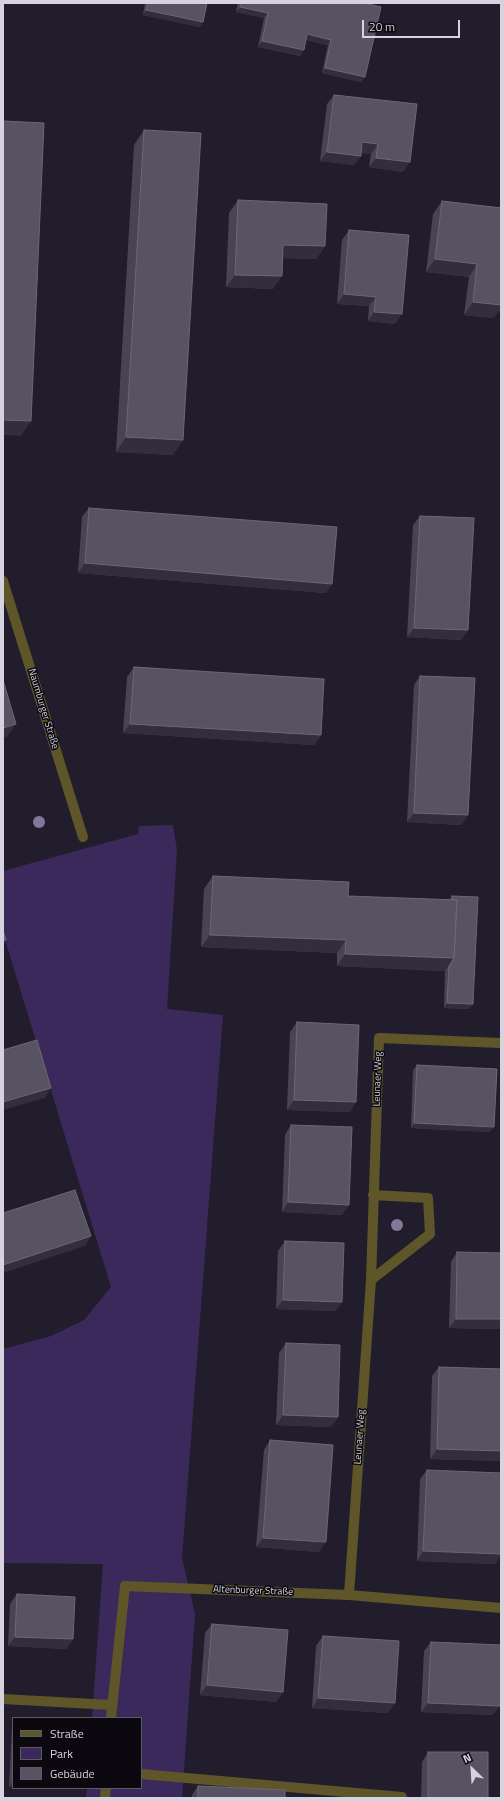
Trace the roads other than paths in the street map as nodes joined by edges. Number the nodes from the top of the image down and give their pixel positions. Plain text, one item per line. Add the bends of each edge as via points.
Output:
1 (3, 581) edge
2 (84, 837) dead end
3 (501, 1043) edge
4 (374, 1195) junction
5 (371, 1280) junction
6 (349, 1595) junction
7 (501, 1608) edge
8 (3, 1699) edge
9 (112, 1705) junction
10 (111, 1717) edge
11 (142, 1774) edge
12 (402, 1797) dead end

1 - 2 street, Naumburger Straße
3 - 4 street, Leunaer Weg via 379,1038
4 - 5 street, Leunaer Weg
4 - 5 street via 428,1198 430,1234
5 - 6 street, Leunaer Weg
6 - 7 street, Altenburger Straße
6 - 9 street, Altenburger Straße via 125,1586
8 - 9 street
9 - 10 street, Altenburger Straße
11 - 12 street

